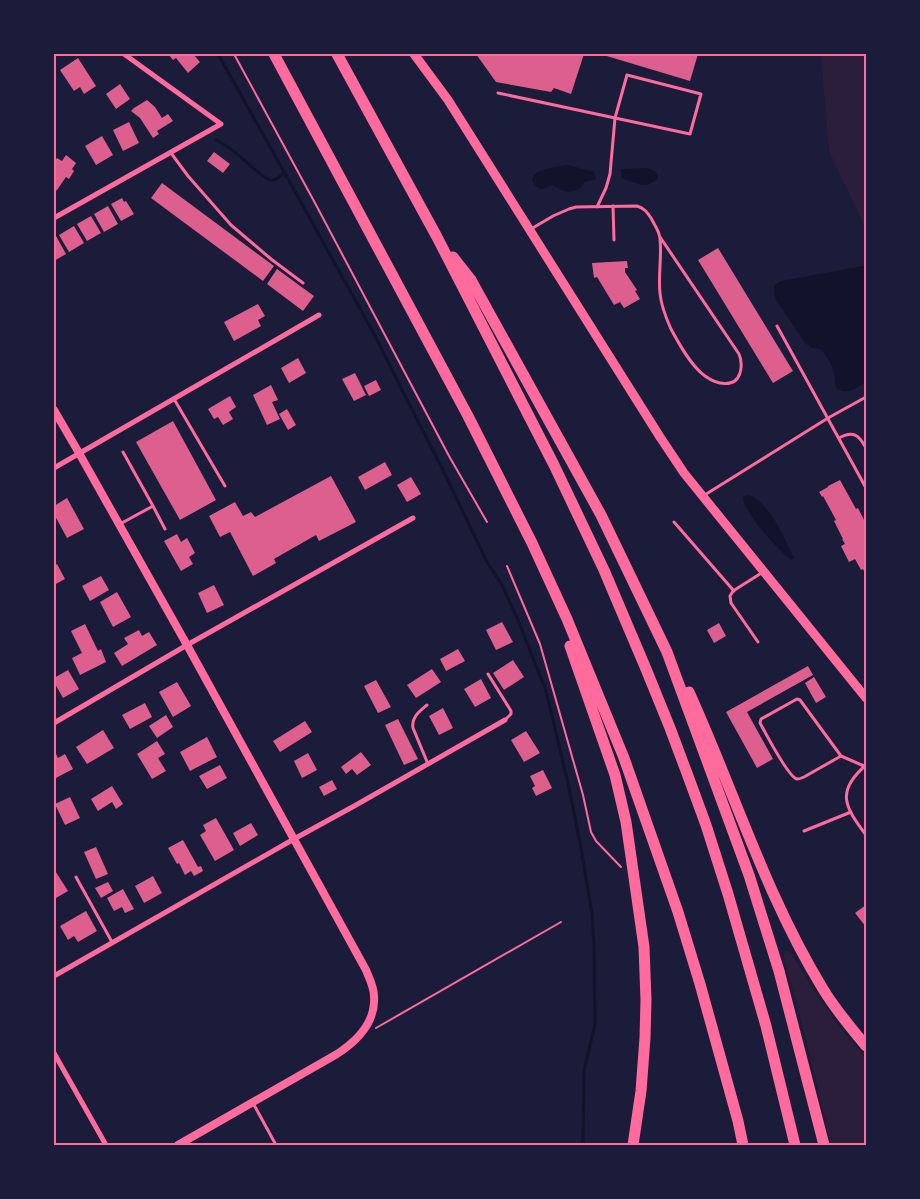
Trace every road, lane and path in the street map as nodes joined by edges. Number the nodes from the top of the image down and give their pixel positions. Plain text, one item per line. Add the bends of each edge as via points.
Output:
1 (124, 54) edge
2 (234, 54) edge
3 (274, 54) edge
4 (337, 54) edge
5 (414, 54) edge
6 (498, 93) dead end
7 (615, 118) junction
8 (170, 152) junction
9 (613, 206) junction
10 (597, 207) junction
11 (54, 218) edge
12 (530, 230) junction
13 (437, 237) junction
14 (660, 237) junction
15 (614, 240) dead end
16 (303, 282) dead end
17 (319, 315) dead end
18 (777, 326) dead end
19 (866, 397) edge
20 (174, 398) junction
21 (54, 410) edge
22 (828, 418) junction
23 (839, 438) junction
24 (864, 441) edge
25 (866, 448) edge
26 (123, 452) dead end
27 (79, 453) junction
28 (54, 468) edge
29 (225, 486) dead end
30 (866, 488) edge
31 (703, 496) junction
32 (153, 506) junction
33 (413, 518) dead end
34 (486, 522) dead end
35 (674, 522) dead end
36 (119, 525) junction
37 (165, 529) dead end
38 (532, 543) junction
39 (508, 566) dead end
40 (764, 572) junction
41 (734, 590) junction
42 (758, 642) dead end
43 (187, 645) junction
44 (667, 652) junction
45 (488, 674) dead end
46 (866, 698) edge
47 (427, 705) dead end
48 (504, 721) joint
49 (54, 723) edge
50 (841, 756) junction
51 (428, 765) junction
52 (865, 766) edge
53 (851, 812) junction
54 (804, 831) dead end
55 (866, 834) edge
56 (294, 839) junction
57 (76, 877) dead end
58 (635, 880) junction
59 (561, 922) dead end
60 (112, 942) junction
61 (54, 976) edge
62 (370, 1029) junction
63 (866, 1046) edge
64 (54, 1053) edge
65 (253, 1103) junction
66 (106, 1145) edge
67 (178, 1145) edge
68 (276, 1145) edge
69 (633, 1145) edge
70 (743, 1145) edge
71 (795, 1145) edge
72 (824, 1145) edge

1 - 8 street via 221,124
2 - 34 path
3 - 38 highway via 468,416
4 - 13 highway
5 - 12 main road via 448,100
6 - 7 lane
7 - 7 lane via 690,134 701,94 626,75
7 - 10 lane via 610,174
8 - 11 street
8 - 16 lane via 231,225
9 - 10 lane
9 - 14 lane via 643,208
9 - 15 lane
10 - 12 lane via 569,209
12 - 31 main road via 660,437
13 - 44 highway via 471,280 545,412 609,531
13 - 71 highway via 604,570 670,728 706,825 752,972
14 - 14 lane via 660,290 672,330 702,374 720,383 733,382 738,378 741,367 739,354
17 - 20 street
18 - 22 lane
19 - 22 lane
20 - 27 street
20 - 29 lane
21 - 27 street
22 - 23 lane
22 - 31 lane
23 - 24 lane via 853,434
23 - 30 lane
24 - 25 lane
26 - 32 lane
27 - 28 street
27 - 36 street
31 - 40 main road
32 - 36 lane
32 - 37 lane
33 - 43 street
35 - 41 lane
36 - 43 street
38 - 58 highway via 614,775 626,822
38 - 70 highway via 568,619 653,839 700,984
39 - 58 path via 540,644 591,832
40 - 41 lane
40 - 46 main road
41 - 42 lane via 730,596 731,603
43 - 49 street
43 - 56 street
44 - 63 highway via 692,698 794,939 828,997
44 - 72 highway via 752,884 779,971
45 - 48 lane via 511,711
47 - 51 lane via 412,723
48 - 51 street
50 - 50 lane via 798,780 783,764 760,723 761,719 800,700
50 - 52 lane
51 - 56 street
52 - 53 lane via 847,787 846,798
53 - 54 lane
53 - 55 lane
56 - 60 street
56 - 62 street via 366,970 374,996
57 - 60 lane
58 - 69 highway via 644,947 646,1000 641,1091
59 - 62 path
60 - 61 street
62 - 65 street via 347,1048
64 - 66 street
65 - 67 street
65 - 68 lane

